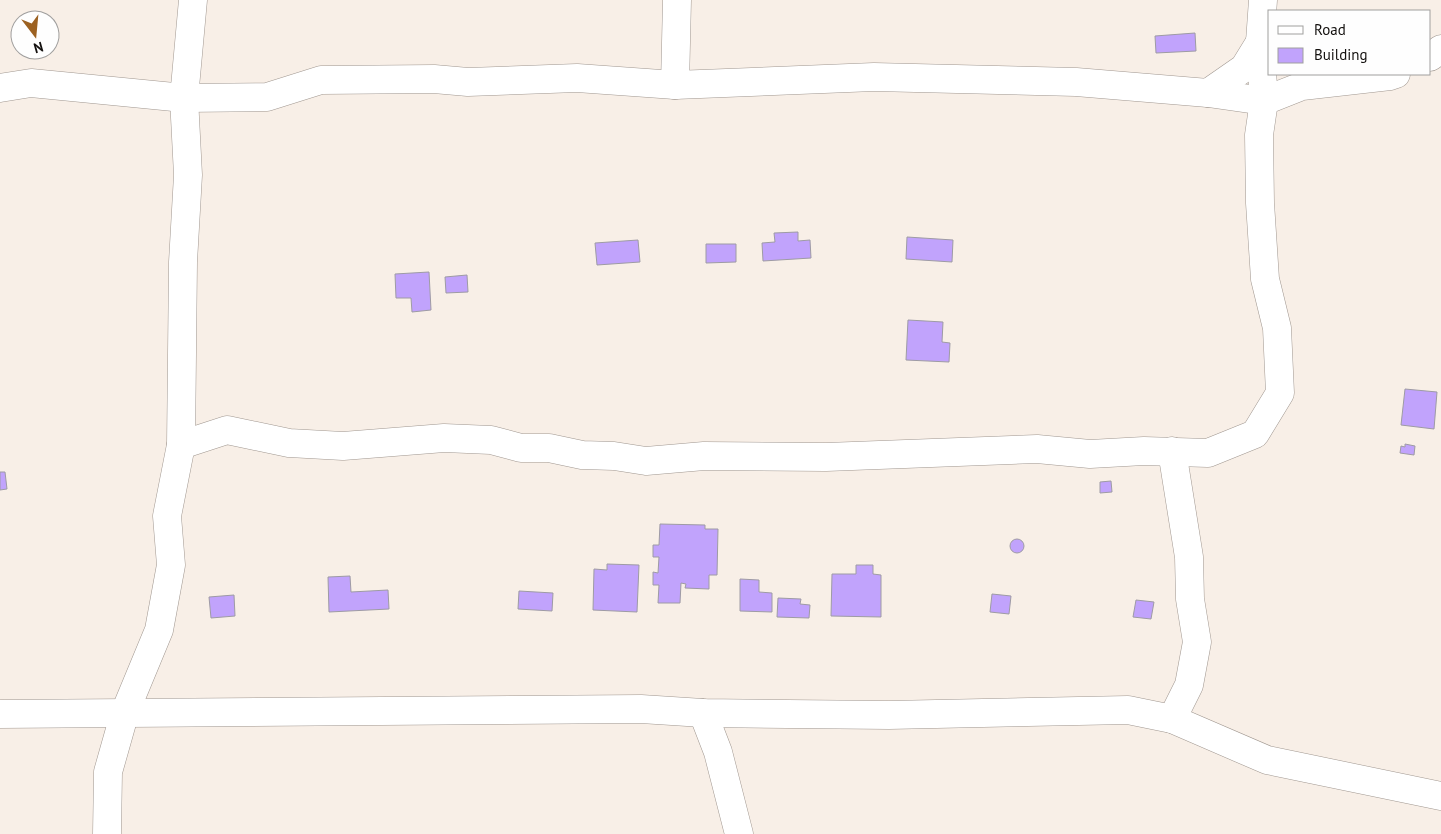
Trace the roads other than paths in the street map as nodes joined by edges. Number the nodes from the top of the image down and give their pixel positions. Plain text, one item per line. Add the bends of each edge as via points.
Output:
1 (193, 0) edge
2 (677, 0) edge
3 (1263, 0) edge
4 (1260, 42) junction
5 (1393, 75) edge
6 (675, 85) junction
7 (0, 88) edge
8 (1208, 93) junction
9 (184, 98) junction
10 (1264, 101) junction
11 (181, 444) junction
12 (1172, 451) junction
13 (125, 712) junction
14 (703, 713) junction
15 (0, 714) edge
16 (1172, 720) junction
17 (1441, 796) edge
18 (107, 834) edge
19 (739, 834) edge

1 - 9 street
2 - 6 street
3 - 4 street
4 - 8 street via 1244,68
4 - 10 street
5 - 10 street via 1302,86
6 - 8 street via 874,77 1076,82
6 - 9 street via 577,78 468,82 434,79 322,80 267,97
7 - 9 street via 31,83
8 - 10 street
9 - 11 street via 188,174 183,262
10 - 12 street via 1259,135 1260,203 1265,279 1276,328 1280,393 1255,434 1208,453
11 - 12 street via 227,430 290,443 343,446 444,438 481,440 521,448 549,448 582,455 646,461 704,456 826,457 1037,449 1090,454
11 - 13 street via 167,516 171,565 159,630
12 - 16 street via 1189,557 1190,599 1197,642 1189,684
13 - 14 street via 641,709
13 - 15 street
13 - 18 street via 108,772
14 - 16 street via 889,715 1128,710
14 - 19 street via 718,752
16 - 17 street via 1267,760

